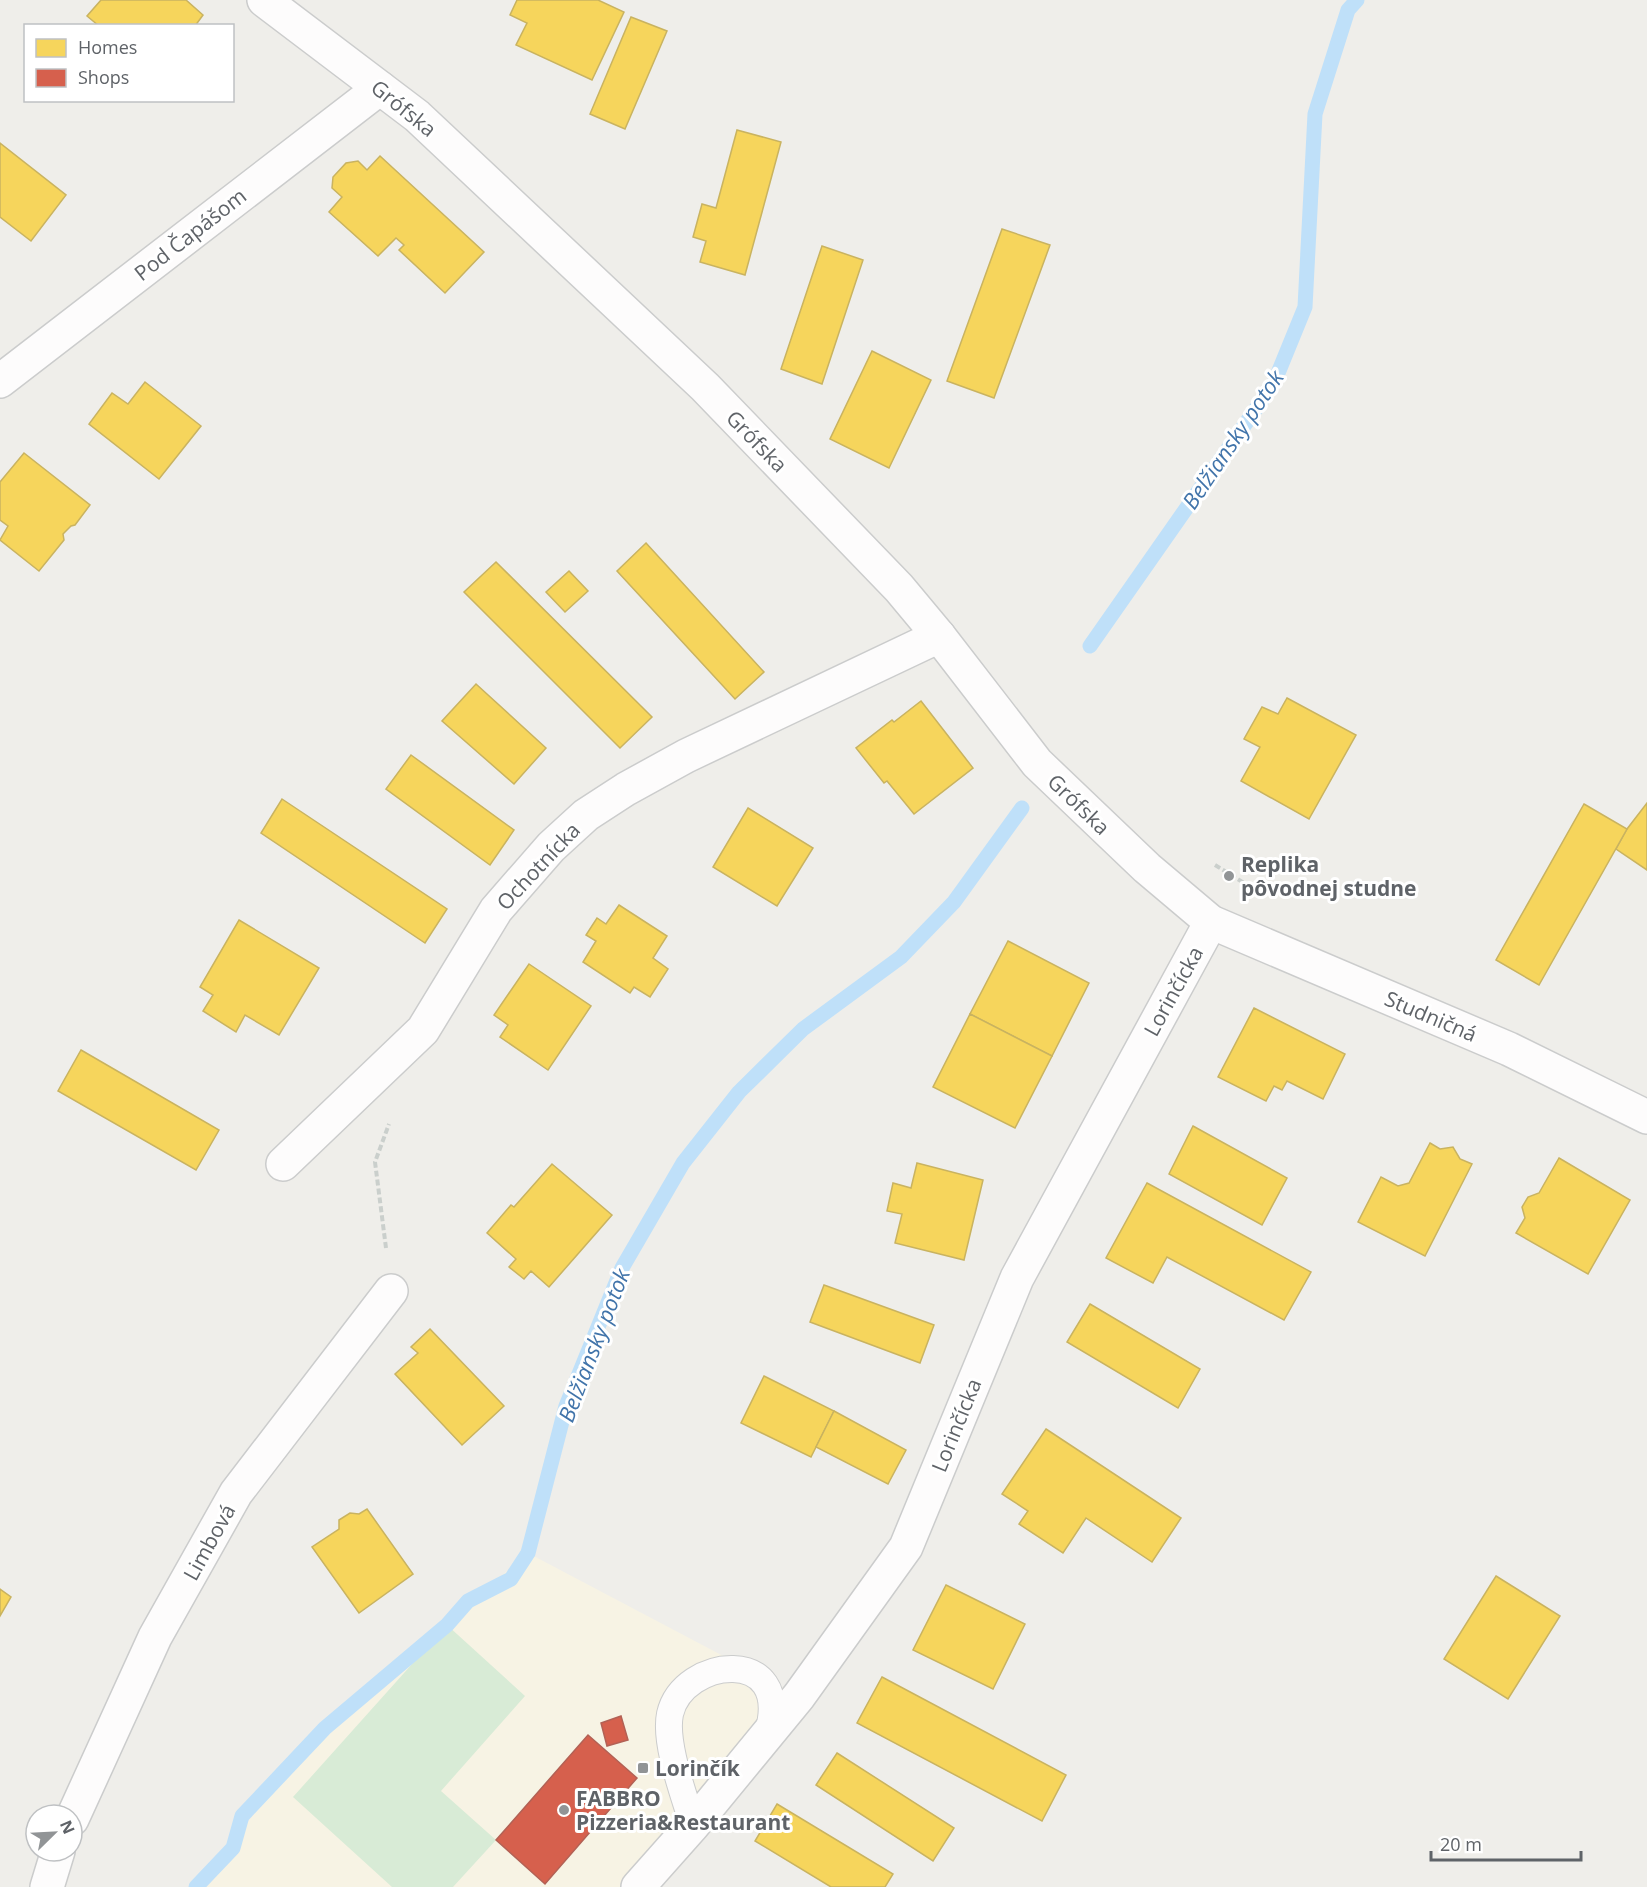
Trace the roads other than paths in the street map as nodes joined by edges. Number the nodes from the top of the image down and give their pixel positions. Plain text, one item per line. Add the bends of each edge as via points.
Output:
1 (264, 0) edge
2 (380, 88) junction
3 (0, 381) edge
4 (939, 636) junction
5 (1211, 922) junction
6 (1647, 1117) edge
7 (283, 1164) dead end
8 (391, 1291) road end
9 (768, 1732) junction
10 (79, 1803) edge
11 (693, 1825) junction
12 (54, 1863) edge
13 (47, 1887) edge
14 (638, 1887) edge

1 - 2 street, Grófska
2 - 3 street, Pod Čapášom
2 - 4 street, Grófska via 417,116 705,387 899,588
4 - 5 street, Grófska via 1037,763 1147,868
4 - 7 street, Ochotnícka via 686,756 586,815 551,847 496,910 423,1030
5 - 6 street, Studničná via 1509,1049
5 - 9 street, Lorinčícka via 1017,1278 906,1547 799,1696
8 - 10 street, Limbová via 236,1493 155,1638
9 - 11 street, Lorinčícka
9 - 11 lane via 771,1699 764,1683 750,1671 731,1668 702,1677 683,1689 673,1705 669,1727
11 - 14 street, Lorinčícka
12 - 13 street

